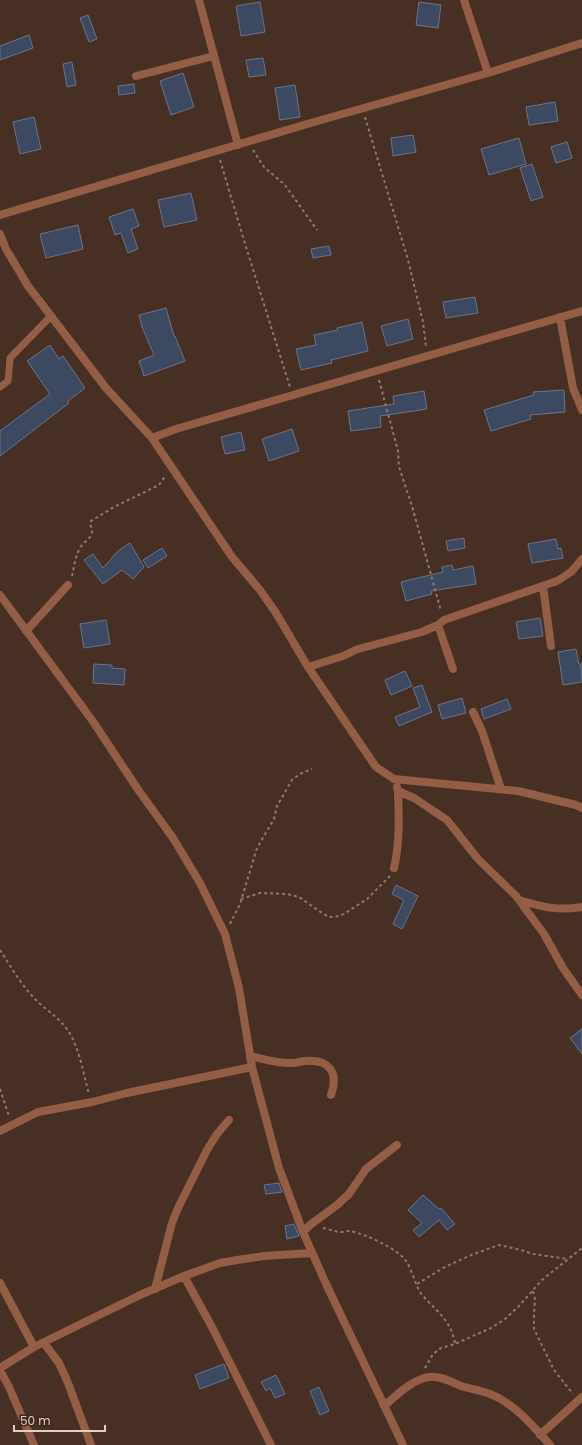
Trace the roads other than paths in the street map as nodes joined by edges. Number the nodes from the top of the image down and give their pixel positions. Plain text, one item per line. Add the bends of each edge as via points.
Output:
1 (199, 0) edge
2 (464, 0) edge
3 (582, 43) edge
4 (214, 56) junction
5 (488, 73) junction
6 (136, 76) dead end
7 (238, 145) junction
8 (0, 215) edge
9 (0, 234) edge
10 (582, 311) edge
11 (50, 317) junction
12 (560, 317) junction
13 (0, 387) edge
14 (582, 410) edge
15 (152, 438) junction
16 (582, 559) edge
17 (68, 585) road end
18 (543, 586) junction
19 (0, 595) edge
20 (441, 622) junction
21 (26, 631) junction
22 (551, 646) dead end
23 (308, 667) junction
24 (453, 669) dead end
25 (473, 712) dead end
26 (394, 779) junction
27 (501, 789) junction
28 (398, 791) junction
29 (582, 808) edge
30 (394, 868) road end
31 (519, 900) junction
32 (582, 907) edge
33 (579, 984) edge
34 (582, 995) edge
35 (250, 1056) junction
36 (252, 1067) junction
37 (331, 1095) dead end
38 (229, 1120) dead end
39 (0, 1131) edge
40 (397, 1145) dead end
41 (303, 1232) junction
42 (312, 1253) junction
43 (184, 1276) junction
44 (0, 1283) edge
45 (155, 1289) junction
46 (44, 1343) junction
47 (34, 1347) junction
48 (0, 1369) edge
49 (580, 1399) edge
50 (384, 1406) junction
51 (540, 1435) junction
52 (34, 1445) edge
53 (91, 1445) edge
54 (271, 1445) edge
55 (403, 1445) edge
56 (550, 1445) edge

1 - 4 street
2 - 5 street
3 - 5 street
4 - 6 street
4 - 7 street
5 - 7 street
7 - 8 street
9 - 11 street via 28,286
10 - 12 street
11 - 13 lane via 10,358 8,381
11 - 15 street via 106,388
12 - 14 street via 573,388
12 - 15 street
15 - 23 street via 232,557 276,613
16 - 18 street via 564,577
17 - 21 street
18 - 20 street
18 - 22 street
19 - 21 street
20 - 23 street via 422,632 358,649
20 - 24 street
21 - 35 street via 92,720 138,791 173,838 200,883 225,934 240,988
23 - 26 street via 376,767
25 - 27 street
26 - 27 street
26 - 28 street
27 - 29 street
28 - 30 street via 399,836
28 - 31 street via 414,798 447,820 478,859
31 - 32 street via 544,908
31 - 33 street via 544,934 563,968
33 - 34 street
35 - 36 street
35 - 37 street via 294,1064 303,1061 326,1064 332,1070 334,1078
36 - 39 street via 38,1112
36 - 41 street via 279,1168
38 - 45 street via 207,1150 178,1208
40 - 41 street via 366,1169 349,1194
41 - 42 street
42 - 43 street via 264,1256 220,1263
42 - 50 street
43 - 45 street
43 - 54 street
44 - 47 street
45 - 46 street
46 - 47 street
46 - 53 street via 59,1363
47 - 48 street
48 - 52 street
49 - 51 street
50 - 51 street via 409,1385 431,1376 490,1394 509,1404
50 - 55 street
51 - 56 street

